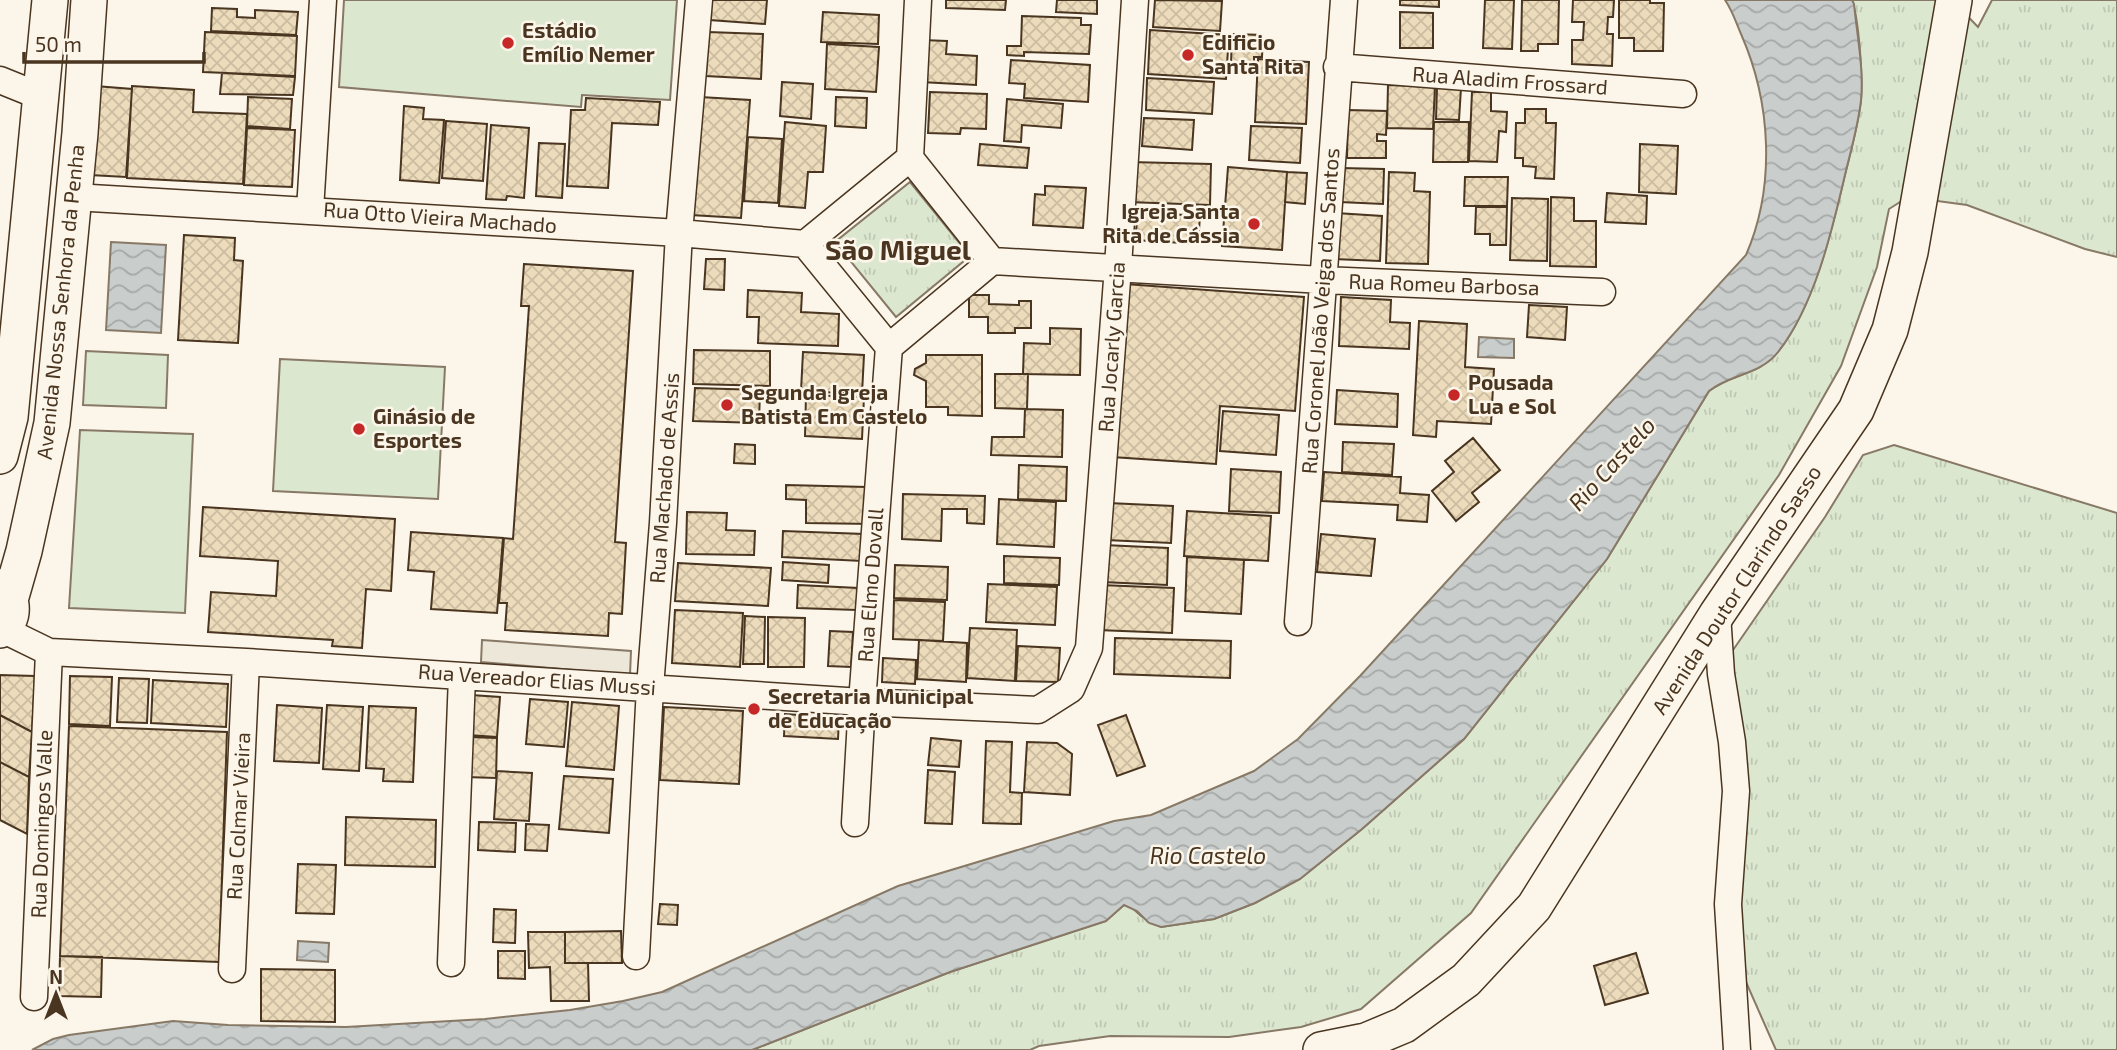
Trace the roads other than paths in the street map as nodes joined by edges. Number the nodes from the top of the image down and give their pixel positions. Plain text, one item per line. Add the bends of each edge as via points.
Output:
1 (50, 0) edge
2 (89, 0) edge
3 (323, 0) edge
4 (699, 0) edge
5 (918, 0) edge
6 (1135, 0) edge
7 (1344, 0) edge
8 (1954, 0) edge
9 (1338, 67) junction
10 (0, 80) edge
11 (1683, 94) dead end
12 (42, 97) junction
13 (909, 158) junction
14 (74, 197) junction
15 (310, 210) junction
16 (679, 233) junction
17 (805, 243) junction
18 (992, 261) junction
19 (1118, 268) junction
20 (1323, 280) junction
21 (1602, 292) dead end
22 (889, 347) junction
23 (10, 417) junction
24 (52, 423) junction
25 (0, 456) edge
26 (3, 612) edge
27 (1717, 614) junction
28 (1298, 622) dead end
29 (49, 652) junction
30 (246, 662) junction
31 (462, 676) junction
32 (650, 687) junction
33 (1071, 689) joint
34 (862, 702) junction
35 (855, 823) dead end
36 (636, 956) dead end
37 (451, 963) dead end
38 (232, 970) dead end
39 (34, 997) dead end
40 (1321, 1050) edge
41 (1737, 1050) edge

1 - 12 main road, Avenida Nossa Senhora da Penha
2 - 14 main road, Avenida Nossa Senhora da Penha
3 - 15 street
4 - 16 street, Rua Machado de Assis
5 - 13 street
6 - 19 street, Rua Jocarly Garcia
7 - 9 street, Rua Coronel João Veiga dos Santos
8 - 27 main road, Avenida Doutor Clarindo Sasso via 1910,252 1890,330 1856,410
9 - 11 street, Rua Aladim Frossard
9 - 20 street, Rua Coronel João Veiga dos Santos
10 - 12 street
12 - 23 main road, Avenida Nossa Senhora da Penha
13 - 17 street
13 - 18 street
14 - 15 street, Rua Otto Vieira Machado
14 - 24 main road, Avenida Nossa Senhora da Penha
15 - 16 street, Rua Otto Vieira Machado
16 - 17 street, Rua Otto Vieira Machado
16 - 32 street, Rua Machado de Assis
17 - 22 street
18 - 19 street, Rua Romeu Barbosa
18 - 22 street
19 - 20 street, Rua Romeu Barbosa
19 - 33 street, Rua Jocarly Garcia via 1089,648
20 - 21 street, Rua Romeu Barbosa
20 - 28 street, Rua Coronel João Veiga dos Santos
22 - 34 street, Rua Elmo Dovall
23 - 24 main road
23 - 25 main road, Avenida Nossa Senhora da Penha
24 - 26 main road, Avenida Nossa Senhora da Penha via 24,551
26 - 29 street, Rua Vereador Elias Mussi
27 - 40 main road, Avenida Doutor Clarindo Sasso via 1525,916 1466,980 1404,1025 1366,1041
27 - 41 street via 1736,791 1728,904
29 - 30 street, Rua Vereador Elias Mussi
29 - 39 street, Rua Domingos Valle
30 - 31 street, Rua Vereador Elias Mussi
30 - 38 street, Rua Colmar Vieira
31 - 32 street, Rua Vereador Elias Mussi
31 - 37 street
32 - 34 street, Rua Vereador Elias Mussi
32 - 36 street, Rua Machado de Assis
33 - 34 street, Rua Vereador Elias Mussi via 1038,710
34 - 35 street, Rua Elmo Dovall

